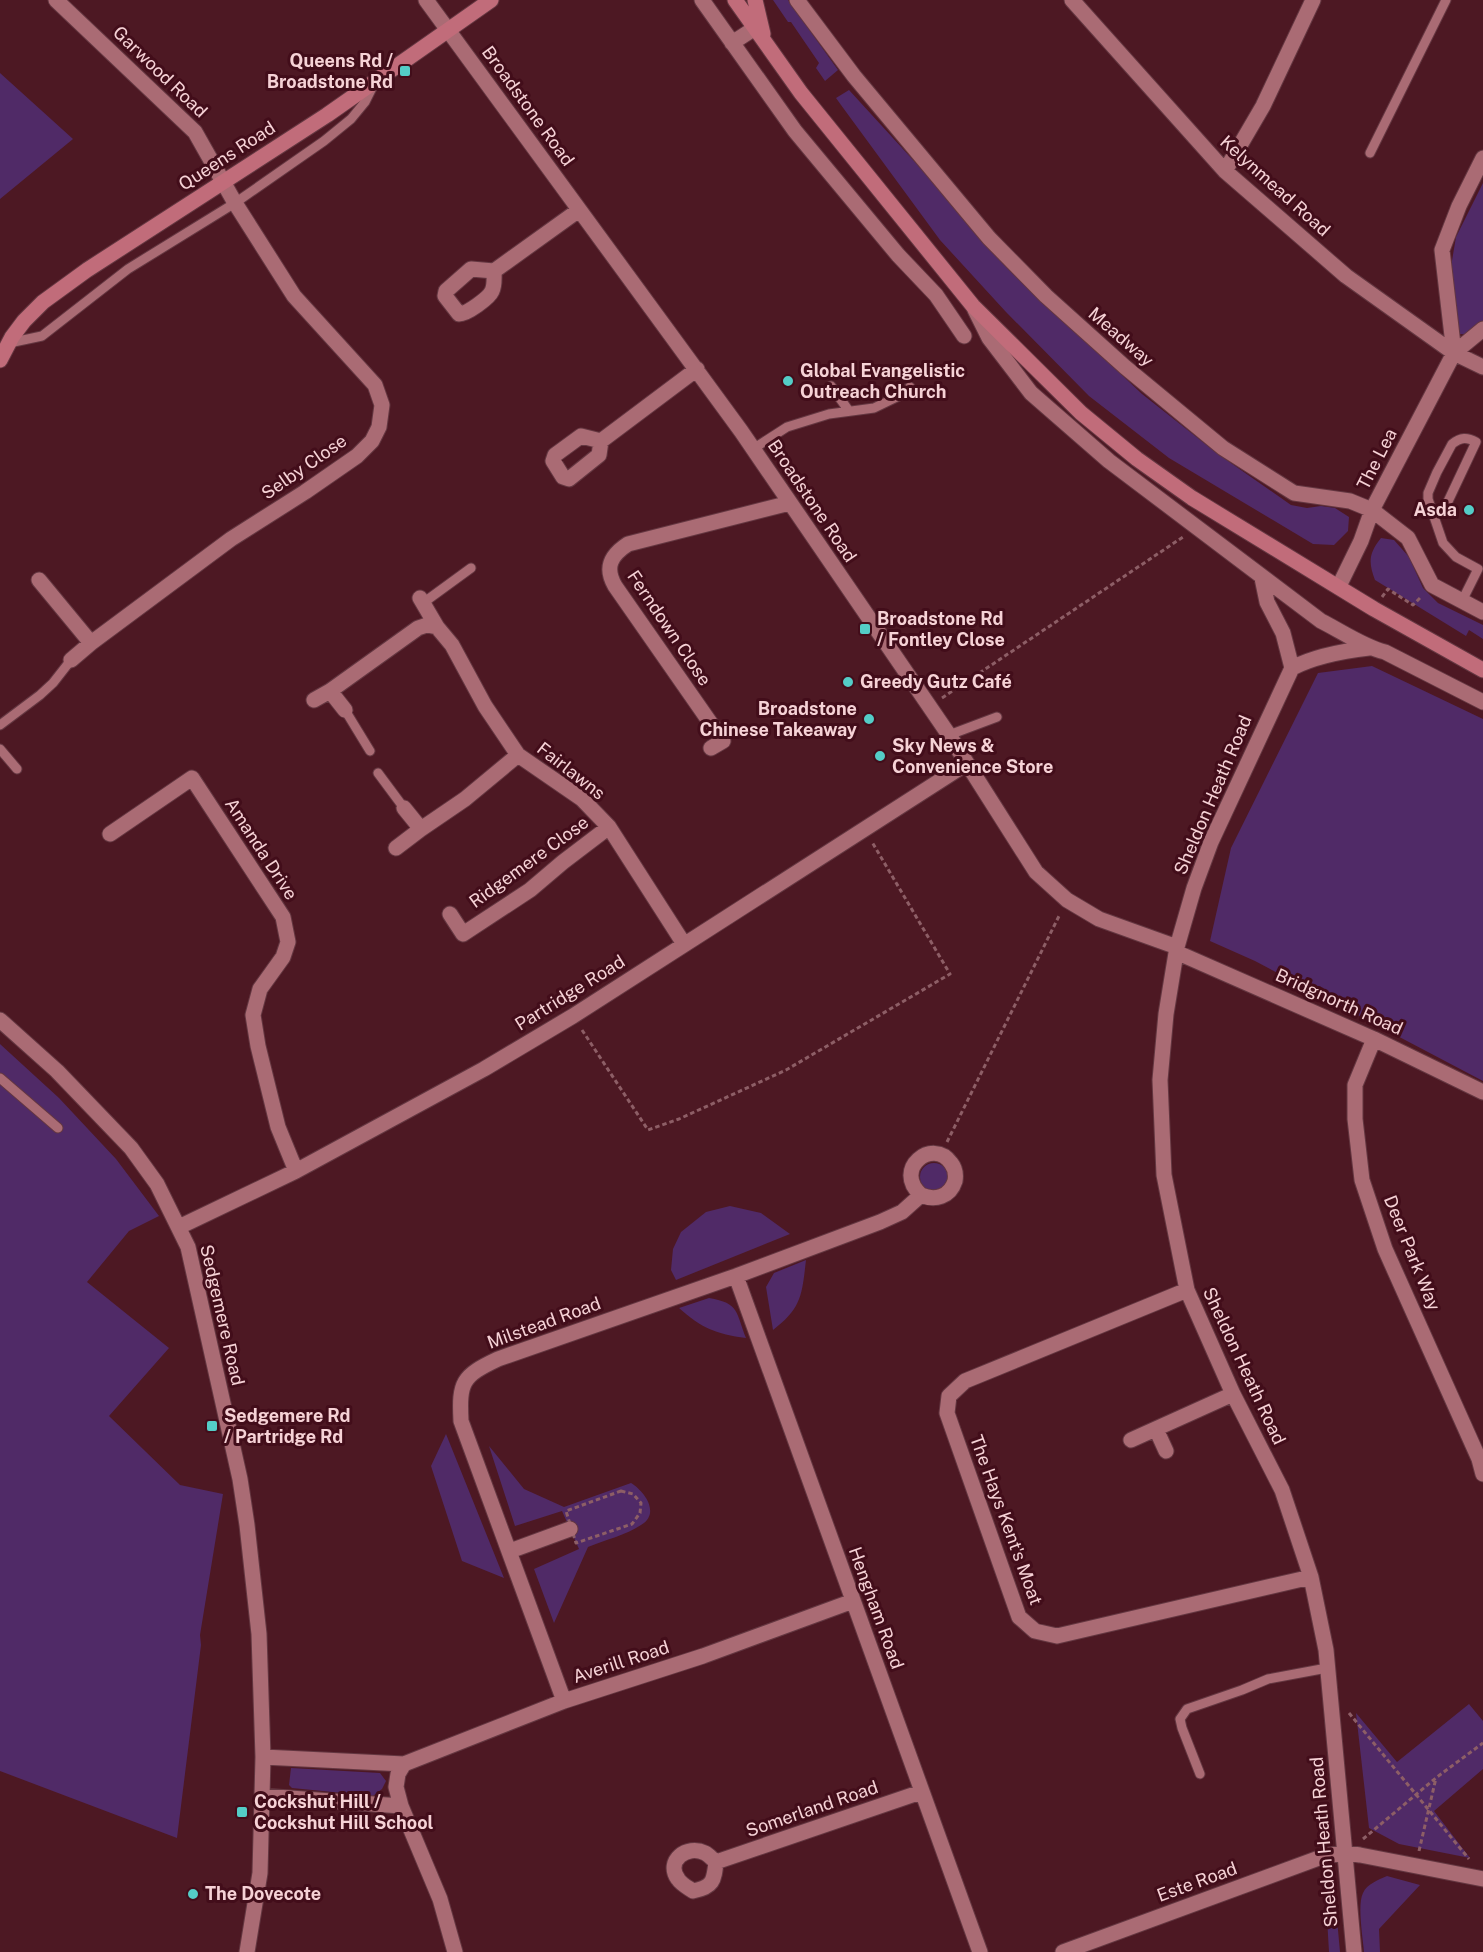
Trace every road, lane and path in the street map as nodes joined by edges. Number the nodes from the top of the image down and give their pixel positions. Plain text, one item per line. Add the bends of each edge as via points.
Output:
1 (56, 0) edge
2 (426, 0) edge
3 (491, 0) edge
4 (702, 0) edge
5 (735, 0) edge
6 (754, 0) edge
7 (797, 0) edge
8 (1072, 0) edge
9 (1313, 0) edge
10 (1446, 0) edge
11 (755, 28) junction
12 (448, 29) junction
13 (732, 43) junction
14 (765, 43) junction
15 (375, 81) junction
16 (1370, 153) dead end
17 (1483, 158) edge
18 (1225, 171) junction
19 (224, 182) junction
20 (235, 203) junction
21 (579, 210) junction
22 (494, 271) dead end
23 (958, 288) junction
24 (936, 295) junction
25 (973, 306) junction
26 (1483, 329) edge
27 (964, 336) dead end
28 (9, 343) junction
29 (1454, 353) junction
30 (0, 360) edge
31 (1483, 367) edge
32 (697, 369) junction
33 (831, 386) dead end
34 (910, 387) dead end
35 (849, 411) junction
36 (602, 441) dead end
37 (753, 449) junction
38 (790, 502) junction
39 (1372, 510) junction
40 (1434, 516) junction
41 (1197, 527) junction
42 (471, 568) dead end
43 (1262, 578) junction
44 (39, 580) dead end
45 (1339, 586) junction
46 (421, 600) joint
47 (1462, 601) junction
48 (1483, 612) edge
49 (437, 627) junction
50 (91, 643) junction
51 (1369, 648) junction
52 (71, 660) joint
53 (1292, 668) junction
54 (1483, 670) edge
55 (330, 691) junction
56 (314, 700) dead end
57 (1483, 702) edge
58 (929, 707) junction
59 (345, 710) joint
60 (997, 717) dead end
61 (0, 725) edge
62 (949, 735) junction
63 (0, 748) edge
64 (711, 748) dead end
65 (370, 751) dead end
66 (518, 754) junction
67 (966, 764) junction
68 (17, 769) dead end
69 (378, 773) dead end
70 (404, 808) joint
71 (609, 828) junction
72 (421, 829) junction
73 (864, 829) junction
74 (110, 834) dead end
75 (396, 848) dead end
76 (1067, 900) junction
77 (450, 914) dead end
78 (684, 944) junction
79 (1177, 949) junction
80 (573, 1016) junction
81 (0, 1020) edge
82 (1374, 1039) junction
83 (0, 1078) edge
84 (1483, 1092) edge
85 (58, 1128) dead end
86 (940, 1155) junction
87 (296, 1171) junction
88 (921, 1195) junction
89 (179, 1227) junction
90 (736, 1276) junction
91 (1187, 1290) junction
92 (1233, 1394) junction
93 (1155, 1429) junction
94 (1131, 1440) dead end
95 (1166, 1451) dead end
96 (1483, 1474) edge
97 (570, 1529) junction
98 (510, 1551) junction
99 (1311, 1577) junction
100 (853, 1601) junction
101 (1327, 1668) junction
102 (564, 1701) junction
103 (1349, 1713) dead end
104 (1483, 1743) edge
105 (263, 1757) junction
106 (404, 1764) junction
107 (1200, 1774) dead end
108 (1437, 1777) junction
109 (921, 1792) junction
110 (1416, 1793) junction
111 (262, 1796) junction
112 (401, 1806) junction
113 (1429, 1811) junction
114 (1346, 1853) junction
115 (1470, 1860) dead end
116 (716, 1862) dead end
117 (1417, 1867) junction
118 (1483, 1879) edge
119 (247, 1952) edge
120 (454, 1952) edge
121 (980, 1952) edge
122 (1063, 1952) edge
123 (1354, 1952) edge

1 - 19 street, Garwood Road via 195,132
2 - 12 street
3 - 12 street, Queens Road
4 - 13 street
5 - 11 street
6 - 14 street
7 - 39 street, Meadway via 854,76 989,238 1125,367 1223,448 1294,493 1350,501
8 - 18 street, Kelynmead Road
9 - 18 street via 1263,106
10 - 16 lane
11 - 13 street
11 - 14 street
12 - 15 street, Queens Road
12 - 21 street, Broadstone Road
13 - 24 street via 795,131
14 - 23 street
15 - 19 street, Queens Road
15 - 20 lane via 365,102 351,118
17 - 29 street via 1442,250
18 - 29 street, Kelynmead Road via 1346,276
19 - 20 street, Selby Close
19 - 28 street, Queens Road via 87,270 24,321
20 - 28 lane via 128,269 42,336
20 - 50 street, Selby Close via 294,296 375,385 382,405 379,427 357,456 231,538
21 - 22 street
21 - 32 street, Broadstone Road
23 - 24 street
23 - 25 street
24 - 27 street
25 - 41 street via 989,338 1031,393 1109,461
25 - 45 street via 1081,413 1137,459 1192,498
26 - 29 street, The Lea
28 - 30 street, Queens Road
29 - 31 street, Kelynmead Road
29 - 39 street, The Lea
32 - 36 street
32 - 37 street, Broadstone Road
33 - 35 lane
34 - 35 lane via 874,408
35 - 37 lane via 787,427
37 - 38 street, Broadstone Road
38 - 58 street, Broadstone Road
38 - 64 street, Ferndown Close via 628,544 610,564 615,586 723,741
39 - 45 street, The Lea
39 - 47 street, Meadway via 1408,538 1432,585
40 - 40 lane via 1428,494 1437,472 1452,444 1469,438 1476,442 1443,512
40 - 47 lane via 1449,551 1478,569
41 - 43 street
41 - 58 path
42 - 46 lane
43 - 51 street via 1321,621
43 - 53 street
44 - 50 street
45 - 54 street
46 - 49 street, Fairlawns
47 - 48 street, Meadway
49 - 55 street via 418,628
49 - 66 street, Fairlawns via 453,645 485,706
50 - 52 street, Selby Close
51 - 53 street via 1306,661
51 - 57 street via 1385,652
52 - 61 lane via 40,695
53 - 79 street, Sheldon Heath Road via 1211,842
55 - 56 street
55 - 59 street
58 - 62 street, Broadstone Road
59 - 65 lane
60 - 62 lane
62 - 67 street, Broadstone Road
63 - 68 lane
66 - 71 street, Fairlawns via 582,799
66 - 72 street via 465,799
67 - 73 street, Partridge Road
67 - 76 street, Broadstone Road via 1036,872
69 - 70 lane
70 - 72 street
71 - 77 street, Ridgemere Close via 530,890 462,934
71 - 78 street, Fairlawns
72 - 75 street
73 - 78 street, Partridge Road
73 - 80 path via 950,974 786,1070 648,1131
74 - 87 street, Amanda Drive via 192,778 283,917 286,949 260,989 253,1015 278,1127
76 - 79 street, Broadstone Road via 1099,919
76 - 86 path
78 - 80 street, Partridge Road
79 - 82 street, Bridgnorth Road
79 - 91 street, Sheldon Heath Road via 1160,1080 1164,1175
80 - 87 street, Partridge Road
81 - 89 street, Sedgemere Road via 57,1071 131,1148 158,1184
82 - 84 street, Bridgnorth Road
82 - 96 street, Deer Park Way via 1355,1084 1362,1180 1385,1249
83 - 85 lane
86 - 88 street via 921,1156 913,1166 910,1179
86 - 88 street via 954,1169 951,1189 941,1197
87 - 89 street, Partridge Road
88 - 90 street, Milstead Road via 902,1212 880,1222
89 - 105 street, Sedgemere Road via 188,1247 240,1479 259,1634
90 - 98 street, Milstead Road via 498,1359 476,1369 465,1382 461,1391 461,1421
90 - 100 street, Hengham Road
91 - 92 street, Sheldon Heath Road
91 - 99 street, The Hays Kent's Moat via 965,1381 949,1396 946,1413 1019,1617 1035,1631 1057,1636
92 - 93 street
92 - 99 street, Sheldon Heath Road via 1282,1490
93 - 94 street
93 - 95 street
97 - 97 path via 566,1511 621,1491 633,1494 641,1503 640,1513 632,1524 576,1543
97 - 98 street
98 - 102 street, Milstead Road
99 - 101 street, Sheldon Heath Road
100 - 102 street, Averill Road
100 - 109 street, Hengham Road
101 - 107 lane via 1269,1679 1187,1709 1180,1719
101 - 114 street, Sheldon Heath Road
102 - 106 street, Averill Road
103 - 110 path
104 - 108 path
105 - 106 street, Averill Road
105 - 111 street, Sedgemere Road
106 - 112 street via 396,1787
108 - 110 path
108 - 113 path
109 - 116 street, Somerland Road
109 - 121 street, Hengham Road
110 - 113 path
110 - 114 path
111 - 112 street
111 - 119 street, Sedgemere Road via 259,1879
112 - 120 street via 440,1899
113 - 115 path
113 - 117 path
114 - 117 street
114 - 122 street, Este Road via 1327,1855
114 - 123 street, Sheldon Heath Road
117 - 118 street

